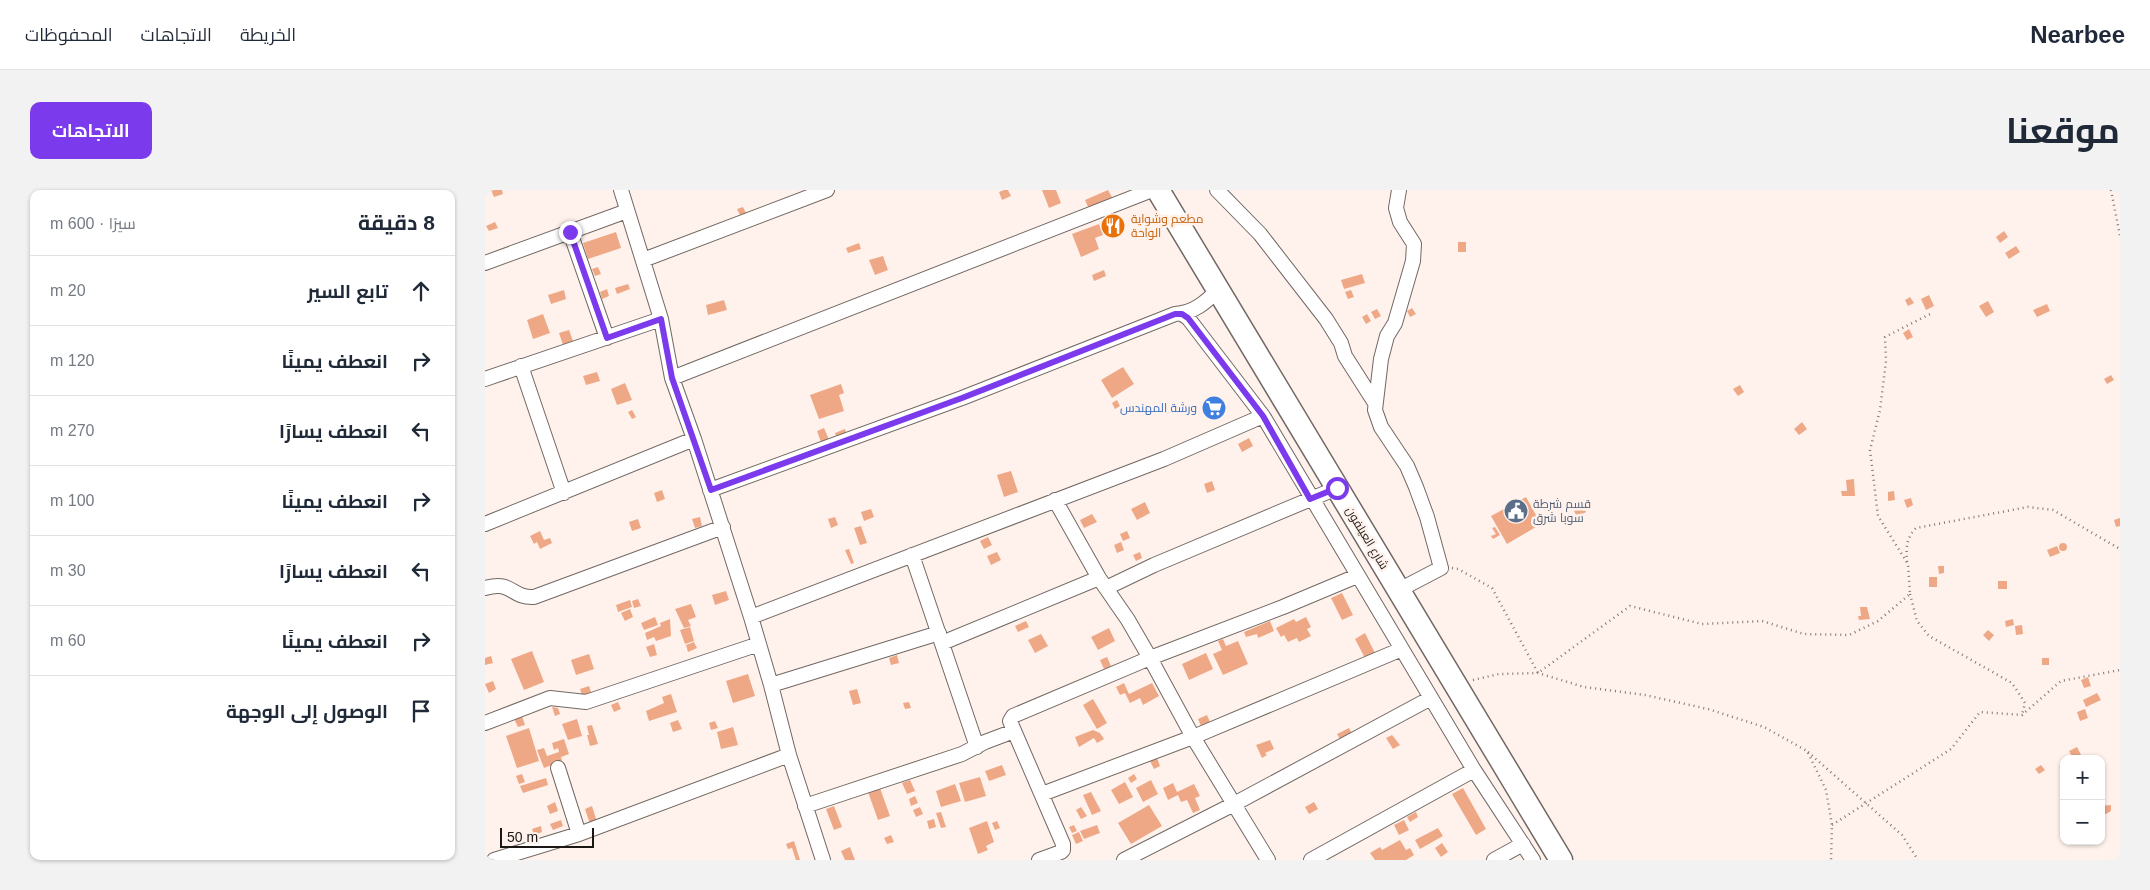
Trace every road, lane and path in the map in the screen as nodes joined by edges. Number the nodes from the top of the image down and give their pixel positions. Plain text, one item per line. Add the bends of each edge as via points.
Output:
1 (621, 190) edge
2 (827, 190) edge
3 (1152, 190) edge
4 (1158, 190) edge
5 (1217, 190) edge
6 (1399, 190) edge
7 (2111, 190) edge
8 (627, 210) junction
9 (570, 232) junction
10 (2120, 236) edge
11 (643, 260) junction
12 (485, 263) edge
13 (1219, 289) junction
14 (1932, 312) dead end
15 (1182, 314) junction
16 (661, 319) junction
17 (607, 338) junction
18 (521, 366) junction
19 (485, 378) edge
20 (672, 378) junction
21 (1375, 403) junction
22 (1263, 416) junction
23 (694, 439) junction
24 (1337, 488) junction
25 (711, 490) junction
26 (563, 493) junction
27 (1310, 499) junction
28 (1055, 500) junction
29 (485, 524) edge
30 (723, 527) junction
31 (2120, 549) edge
32 (912, 555) junction
33 (1908, 564) junction
34 (1441, 568) junction
35 (1357, 576) junction
36 (1103, 583) junction
37 (485, 588) edge
38 (1399, 590) junction
39 (1911, 594) junction
40 (751, 617) junction
41 (941, 638) junction
42 (759, 644) junction
43 (1402, 649) junction
44 (1150, 658) junction
45 (2120, 670) edge
46 (1538, 673) junction
47 (771, 684) junction
48 (1454, 684) junction
49 (1431, 698) junction
50 (2022, 715) junction
51 (485, 723) edge
52 (1014, 731) junction
53 (1193, 737) junction
54 (977, 747) junction
55 (1807, 751) junction
56 (789, 755) junction
57 (558, 768) dead end
58 (1474, 770) junction
59 (1042, 794) junction
60 (1865, 803) junction
61 (1234, 804) junction
62 (805, 806) junction
63 (1832, 825) junction
64 (579, 834) junction
65 (1523, 844) junction
66 (494, 860) edge
67 (823, 860) edge
68 (1039, 860) edge
69 (1125, 860) edge
70 (1268, 860) edge
71 (1311, 860) edge
72 (1494, 860) edge
73 (1533, 860) edge
74 (1561, 860) edge
75 (1831, 860) edge
76 (1918, 860) edge

1 - 8 street
2 - 11 street
3 - 20 street
4 - 13 highway, شارع العيلفون
5 - 21 street via 1260,234 1326,319
6 - 21 street via 1396,208 1400,222 1414,244 1413,261 1395,324 1385,344
7 - 10 path
8 - 9 street
8 - 11 street
9 - 12 street
9 - 17 street
11 - 16 street
13 - 15 street via 1201,306
13 - 24 highway, شارع العيلفون
14 - 33 path via 1885,337 1880,410 1870,450 1878,516
15 - 22 street
15 - 25 street
16 - 17 street
16 - 20 street
17 - 18 street
18 - 19 street
18 - 26 street
20 - 23 street
21 - 34 street via 1381,427 1417,487
22 - 27 street
22 - 28 street via 1164,459
23 - 25 street
23 - 26 street
24 - 27 street
24 - 38 highway, شارع العيلفون
25 - 30 street
26 - 29 street
27 - 35 street
27 - 36 street
28 - 32 street
28 - 36 street
30 - 37 street via 534,597 525,598 504,585
30 - 40 street
31 - 33 path via 2053,510 2028,507 1916,528 1909,535 1906,549
32 - 40 street
32 - 41 street
33 - 39 path
34 - 38 street
34 - 46 path via 1459,569 1492,588
35 - 43 street
35 - 44 street
36 - 41 street
36 - 44 street
38 - 48 highway, شارع العيلفون
39 - 46 path via 1878,621 1849,635 1804,634 1762,621 1702,624 1630,606
39 - 50 path via 1917,620 1929,636 2012,683 2025,703
40 - 42 street
41 - 47 street
41 - 54 street
42 - 47 street
42 - 51 street via 586,702 550,698
43 - 49 street
43 - 53 street
44 - 52 street via 1013,716
44 - 53 street
45 - 50 path via 2061,682
46 - 48 path via 1499,674
46 - 55 path via 1584,687 1645,694 1708,709 1764,727
47 - 56 street
48 - 74 highway, شارع العيلفون
49 - 58 street
49 - 61 street
50 - 60 path via 1980,712 1951,749
52 - 54 street
52 - 59 street
53 - 59 street
53 - 61 street
54 - 62 street
55 - 60 path
55 - 63 path via 1826,790
56 - 62 street
56 - 64 street
57 - 64 street
58 - 65 street
58 - 71 street
59 - 68 street via 1063,850
60 - 63 path
60 - 76 path via 1902,835
61 - 69 street
61 - 70 street
62 - 67 street
63 - 75 path
64 - 66 street
65 - 72 street
65 - 73 street

